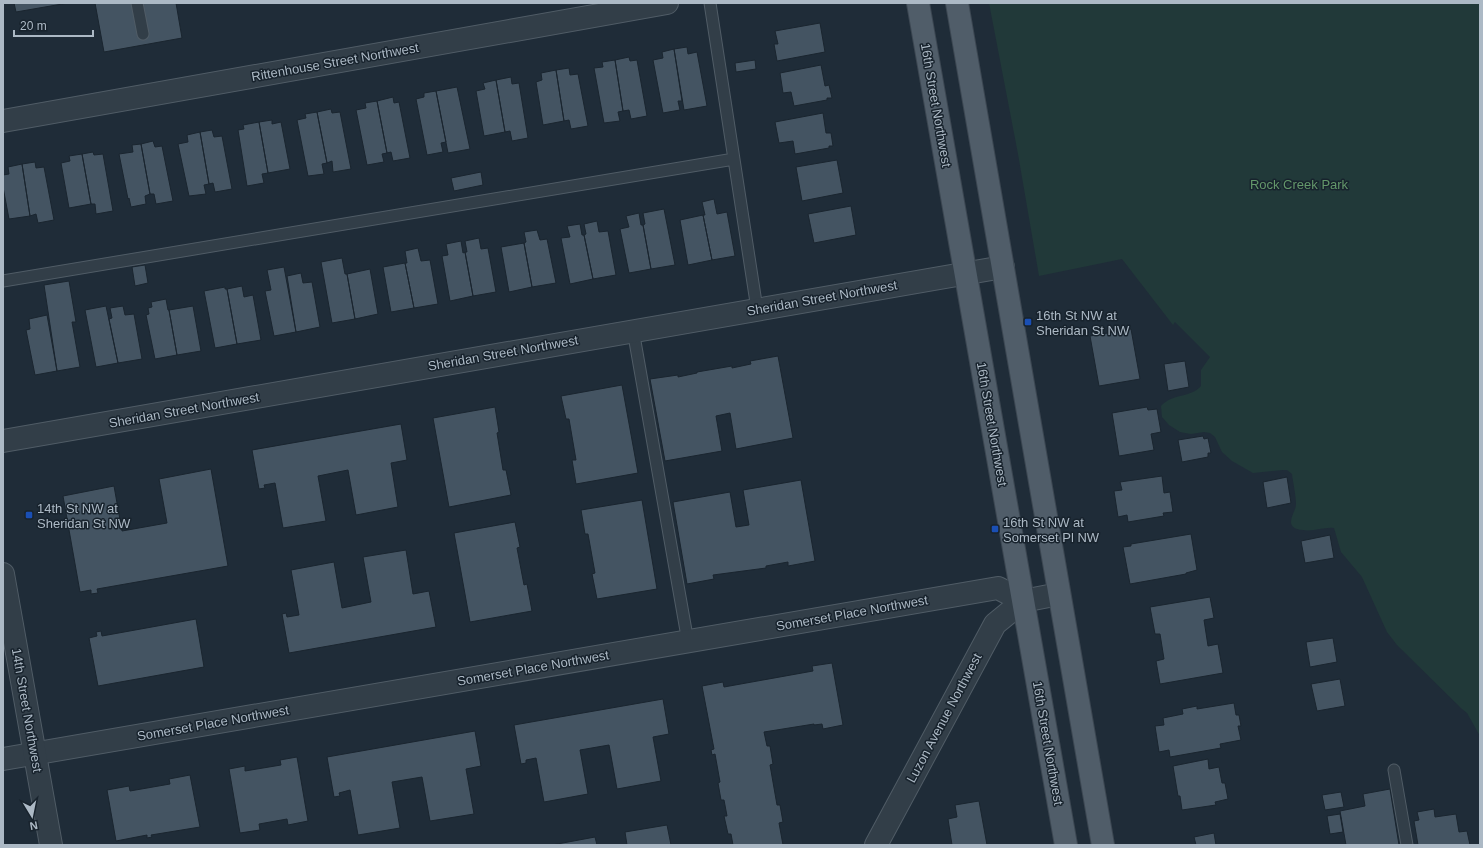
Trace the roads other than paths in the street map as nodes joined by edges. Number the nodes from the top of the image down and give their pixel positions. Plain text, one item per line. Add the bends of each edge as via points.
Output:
1 (137, 3) edge
2 (667, 3) edge
3 (710, 3) edge
4 (918, 3) edge
5 (957, 3) edge
6 (143, 34) dead end
7 (3, 121) edge
8 (734, 160) junction
9 (1003, 267) junction
10 (966, 273) junction
11 (3, 281) edge
12 (757, 309) junction
13 (633, 330) junction
14 (3, 441) edge
15 (3, 574) edge
16 (1059, 594) junction
17 (5, 600) edge
18 (1023, 601) junction
19 (688, 642) junction
20 (35, 754) junction
21 (3, 759) edge
22 (1394, 770) dead end
23 (51, 845) edge
24 (876, 845) edge
25 (1066, 845) edge
26 (1103, 845) edge
27 (1407, 845) edge

1 - 6 lane
2 - 7 street, Rittenhouse Street Northwest
3 - 8 lane
4 - 10 main road, 16th Street Northwest
5 - 9 main road
8 - 11 lane
8 - 12 lane
9 - 10 street, Sheridan Street Northwest
9 - 16 main road
10 - 12 street, Sheridan Street Northwest
10 - 18 main road, 16th Street Northwest
12 - 13 street, Sheridan Street Northwest
13 - 14 street, Sheridan Street Northwest
13 - 19 lane
15 - 17 street, 14th Street Northwest
16 - 18 street
16 - 26 main road
17 - 20 street, 14th Street Northwest
18 - 19 street, Somerset Place Northwest via 998,588
18 - 24 street, Luzon Avenue Northwest via 995,624
18 - 25 main road, 16th Street Northwest
19 - 20 street, Somerset Place Northwest
20 - 21 street, Somerset Place Northwest
20 - 23 street, 14th Street Northwest
22 - 27 lane

